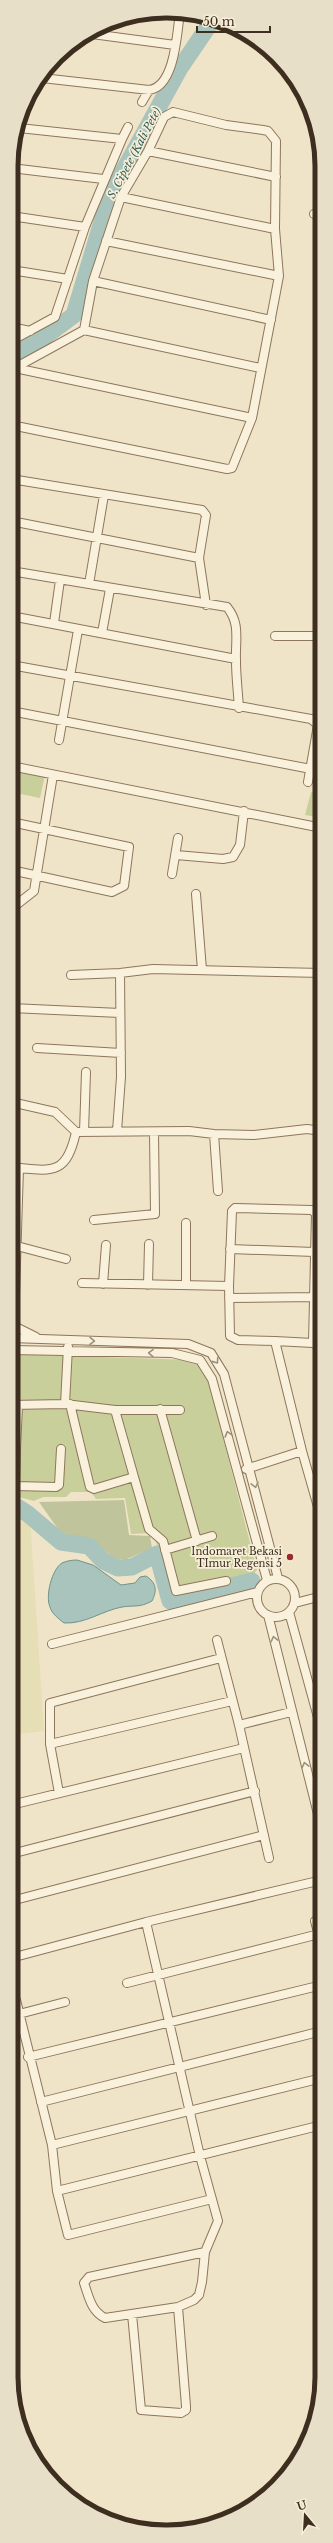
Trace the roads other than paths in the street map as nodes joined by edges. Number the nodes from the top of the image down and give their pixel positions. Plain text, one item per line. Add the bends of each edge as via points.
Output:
1 (179, 18) edge
2 (98, 35) edge
3 (175, 45) junction
4 (47, 79) edge
5 (149, 90) junction
6 (142, 102) dead end
7 (128, 127) dead end
8 (23, 128) edge
9 (122, 139) junction
10 (148, 151) junction
11 (18, 169) edge
12 (276, 177) junction
13 (103, 179) junction
14 (121, 197) junction
15 (18, 217) edge
16 (85, 227) junction
17 (275, 229) junction
18 (106, 241) junction
19 (18, 271) edge
20 (279, 276) junction
21 (68, 279) junction
22 (93, 281) junction
23 (271, 320) junction
24 (18, 328) edge
25 (84, 330) junction
26 (30, 331) junction
27 (18, 337) edge
28 (18, 366) edge
29 (260, 368) junction
30 (18, 370) edge
31 (252, 418) junction
32 (18, 426) edge
33 (18, 480) edge
34 (104, 495) junction
35 (18, 522) edge
36 (97, 537) junction
37 (199, 558) junction
38 (18, 572) edge
39 (60, 580) junction
40 (89, 584) junction
41 (110, 589) junction
42 (206, 604) junction
43 (18, 617) edge
44 (54, 623) junction
45 (78, 630) junction
46 (102, 633) junction
47 (275, 636) dead end
48 (315, 636) edge
49 (236, 659) junction
50 (18, 666) edge
51 (69, 674) junction
52 (239, 708) junction
53 (18, 712) edge
54 (61, 720) junction
55 (315, 721) edge
56 (59, 740) dead end
57 (315, 744) edge
58 (18, 768) edge
59 (311, 769) junction
60 (53, 775) junction
61 (308, 782) dead end
62 (244, 811) junction
63 (18, 823) edge
64 (315, 826) edge
65 (43, 828) junction
66 (178, 838) dead end
67 (176, 855) junction
68 (18, 871) edge
69 (36, 874) junction
70 (172, 874) dead end
71 (196, 894) dead end
72 (18, 904) edge
73 (202, 970) junction
74 (120, 973) junction
75 (315, 973) edge
76 (71, 975) dead end
77 (18, 1008) edge
78 (120, 1013) junction
79 (37, 1048) dead end
80 (121, 1053) junction
81 (86, 1072) dead end
82 (18, 1104) edge
83 (315, 1130) edge
84 (117, 1131) junction
85 (80, 1132) junction
86 (154, 1132) junction
87 (214, 1134) junction
88 (18, 1167) edge
89 (218, 1191) dead end
90 (315, 1213) edge
91 (94, 1220) dead end
92 (186, 1223) dead end
93 (315, 1233) edge
94 (149, 1244) dead end
95 (106, 1245) dead end
96 (18, 1247) edge
97 (230, 1249) junction
98 (314, 1252) junction
99 (66, 1259) dead end
100 (82, 1283) dead end
101 (103, 1284) junction
102 (148, 1285) junction
103 (186, 1285) junction
104 (229, 1286) junction
105 (314, 1297) junction
106 (229, 1298) junction
107 (18, 1328) edge
108 (18, 1338) edge
109 (42, 1339) junction
110 (68, 1340) junction
111 (275, 1341) junction
112 (313, 1343) joint
113 (18, 1350) edge
114 (68, 1352) junction
115 (67, 1404) junction
116 (18, 1405) edge
117 (160, 1409) junction
118 (115, 1410) junction
119 (180, 1410) dead end
120 (61, 1449) dead end
121 (302, 1451) junction
122 (250, 1467) junction
123 (238, 1471) junction
124 (134, 1477) junction
125 (18, 1486) edge
126 (315, 1486) edge
127 (212, 1536) dead end
128 (197, 1541) junction
129 (165, 1550) junction
130 (278, 1578) junction
131 (268, 1580) junction
132 (226, 1581) dead end
133 (257, 1592) junction
134 (315, 1598) edge
135 (295, 1603) junction
136 (289, 1612) junction
137 (268, 1615) junction
138 (217, 1640) dead end
139 (52, 1644) dead end
140 (221, 1658) junction
141 (232, 1701) junction
142 (315, 1705) edge
143 (292, 1712) junction
144 (239, 1725) junction
145 (50, 1744) junction
146 (244, 1748) junction
147 (255, 1791) junction
148 (59, 1793) junction
149 (315, 1802) edge
150 (18, 1803) edge
151 (264, 1835) junction
152 (18, 1852) edge
153 (269, 1858) dead end
154 (315, 1882) edge
155 (18, 1899) edge
156 (314, 1921) dead end
157 (146, 1922) junction
158 (315, 1924) edge
159 (315, 1935) edge
160 (18, 1956) edge
161 (159, 1975) junction
162 (127, 1983) dead end
163 (315, 1987) edge
164 (66, 2002) dead end
165 (18, 2009) edge
166 (19, 2014) junction
167 (168, 2021) junction
168 (315, 2033) edge
169 (28, 2057) junction
170 (181, 2067) junction
171 (315, 2080) edge
172 (41, 2102) junction
173 (190, 2112) junction
174 (315, 2127) edge
175 (52, 2145) junction
176 (200, 2156) junction
177 (57, 2191) junction
178 (212, 2199) junction
179 (205, 2252) junction
180 (178, 2307) junction
181 (132, 2314) junction

1 - 3 street
2 - 3 street
3 - 5 street via 172,62 163,84
4 - 5 street
5 - 6 street
7 - 9 street
8 - 9 street
9 - 13 street
10 - 12 street
10 - 12 street via 168,113 268,131 276,141
10 - 14 street
11 - 13 street
12 - 17 street
13 - 16 street
14 - 17 street
14 - 18 street
15 - 16 street
16 - 21 street
17 - 20 street
18 - 20 street
18 - 22 street
19 - 21 street
20 - 23 street
21 - 26 street via 55,317
22 - 23 street
22 - 25 street
23 - 29 street
24 - 26 street
25 - 28 street
25 - 29 street
26 - 27 street
29 - 31 street
30 - 31 street
31 - 32 street via 235,463 227,470
33 - 34 street
34 - 36 street
34 - 37 street via 205,512
35 - 36 street
36 - 37 street
36 - 40 street
37 - 42 street
38 - 39 street
39 - 40 street
39 - 44 street
40 - 41 street
41 - 42 street
41 - 46 street
42 - 49 street via 227,607 232,612 238,635
43 - 44 street
44 - 45 street
45 - 46 street
45 - 51 street
46 - 49 street
47 - 48 street
49 - 52 street
50 - 51 street
51 - 52 street
51 - 54 street
52 - 55 street
53 - 54 street
54 - 56 street
54 - 59 street via 198,749
57 - 59 street
58 - 60 street
59 - 61 street
60 - 62 street
60 - 65 street
62 - 64 street
62 - 67 street via 240,846 233,857 223,859
63 - 65 street
65 - 69 street
65 - 69 street via 127,846 129,850 124,886 112,892
66 - 67 street
67 - 70 street
68 - 69 street
69 - 72 street via 34,891
71 - 73 street
73 - 74 street via 153,969
73 - 75 street
74 - 76 street
74 - 78 street
77 - 78 street
78 - 80 street
79 - 80 street
80 - 84 street
81 - 85 street
82 - 85 street via 56,1112
83 - 87 street via 254,1135
84 - 85 street
84 - 86 street
85 - 88 street via 63,1165 44,1170
86 - 87 street via 189,1131
86 - 91 street via 155,1214
87 - 89 street
90 - 97 street via 309,1210 236,1208 232,1211
92 - 103 street
93 - 98 street
94 - 102 street
95 - 101 street
96 - 99 street
97 - 98 street
97 - 104 street
98 - 105 street
100 - 101 street
101 - 102 street
102 - 103 street
103 - 104 street
104 - 106 street
105 - 106 street
105 - 112 street
106 - 111 street via 230,1333 233,1339
107 - 109 street
108 - 109 street
109 - 110 street
110 - 114 street
110 -> 122 street via 188,1344 210,1353 224,1374
111 - 112 street
111 - 121 street
113 - 114 street
114 - 115 street
123 -> 114 street via 212,1379 200,1360 172,1353
115 - 116 street
115 - 118 street
115 - 124 street via 90,1487 100,1488
117 - 118 street
117 - 119 street
117 - 128 street
118 - 124 street
120 - 125 street via 59,1485
121 - 122 street
121 - 126 street
122 - 123 street
122 -> 130 street
123 - 131 street
124 - 129 street via 149,1529 160,1537
127 - 128 street
128 - 129 street
129 - 132 street via 176,1591
130 - 131 street
130 - 135 street via 292,1587
131 - 133 street
133 - 137 street via 257,1603
133 - 139 street
134 - 135 street
135 - 136 street
136 - 137 street via 279,1617
136 - 142 street
143 -> 137 street
138 - 140 street
140 - 141 street
140 - 145 street via 52,1701 48,1704
141 - 144 street
141 - 145 street
143 - 144 street
149 -> 143 street
144 - 146 street
145 - 148 street
146 - 147 street
146 - 148 street
147 - 151 street
147 - 152 street
148 - 150 street
151 - 153 street
151 - 155 street
154 - 157 street
156 - 158 street
157 - 160 street
157 - 161 street
159 - 161 street
161 - 162 street
161 - 167 street
163 - 167 street
164 - 166 street
165 - 166 street
166 - 169 street
167 - 169 street
167 - 170 street
168 - 170 street
169 - 172 street
170 - 172 street
170 - 173 street
171 - 173 street
172 - 175 street
173 - 175 street
173 - 176 street
174 - 176 street
175 - 177 street
176 - 177 street
176 - 178 street
177 - 178 street via 67,2233 70,2236
178 - 179 street via 218,2221
179 - 180 street via 199,2295
179 - 181 street via 85,2279 92,2306 99,2315 105,2318
180 - 181 street
180 - 181 street via 186,2406 186,2410 181,2413 141,2410

